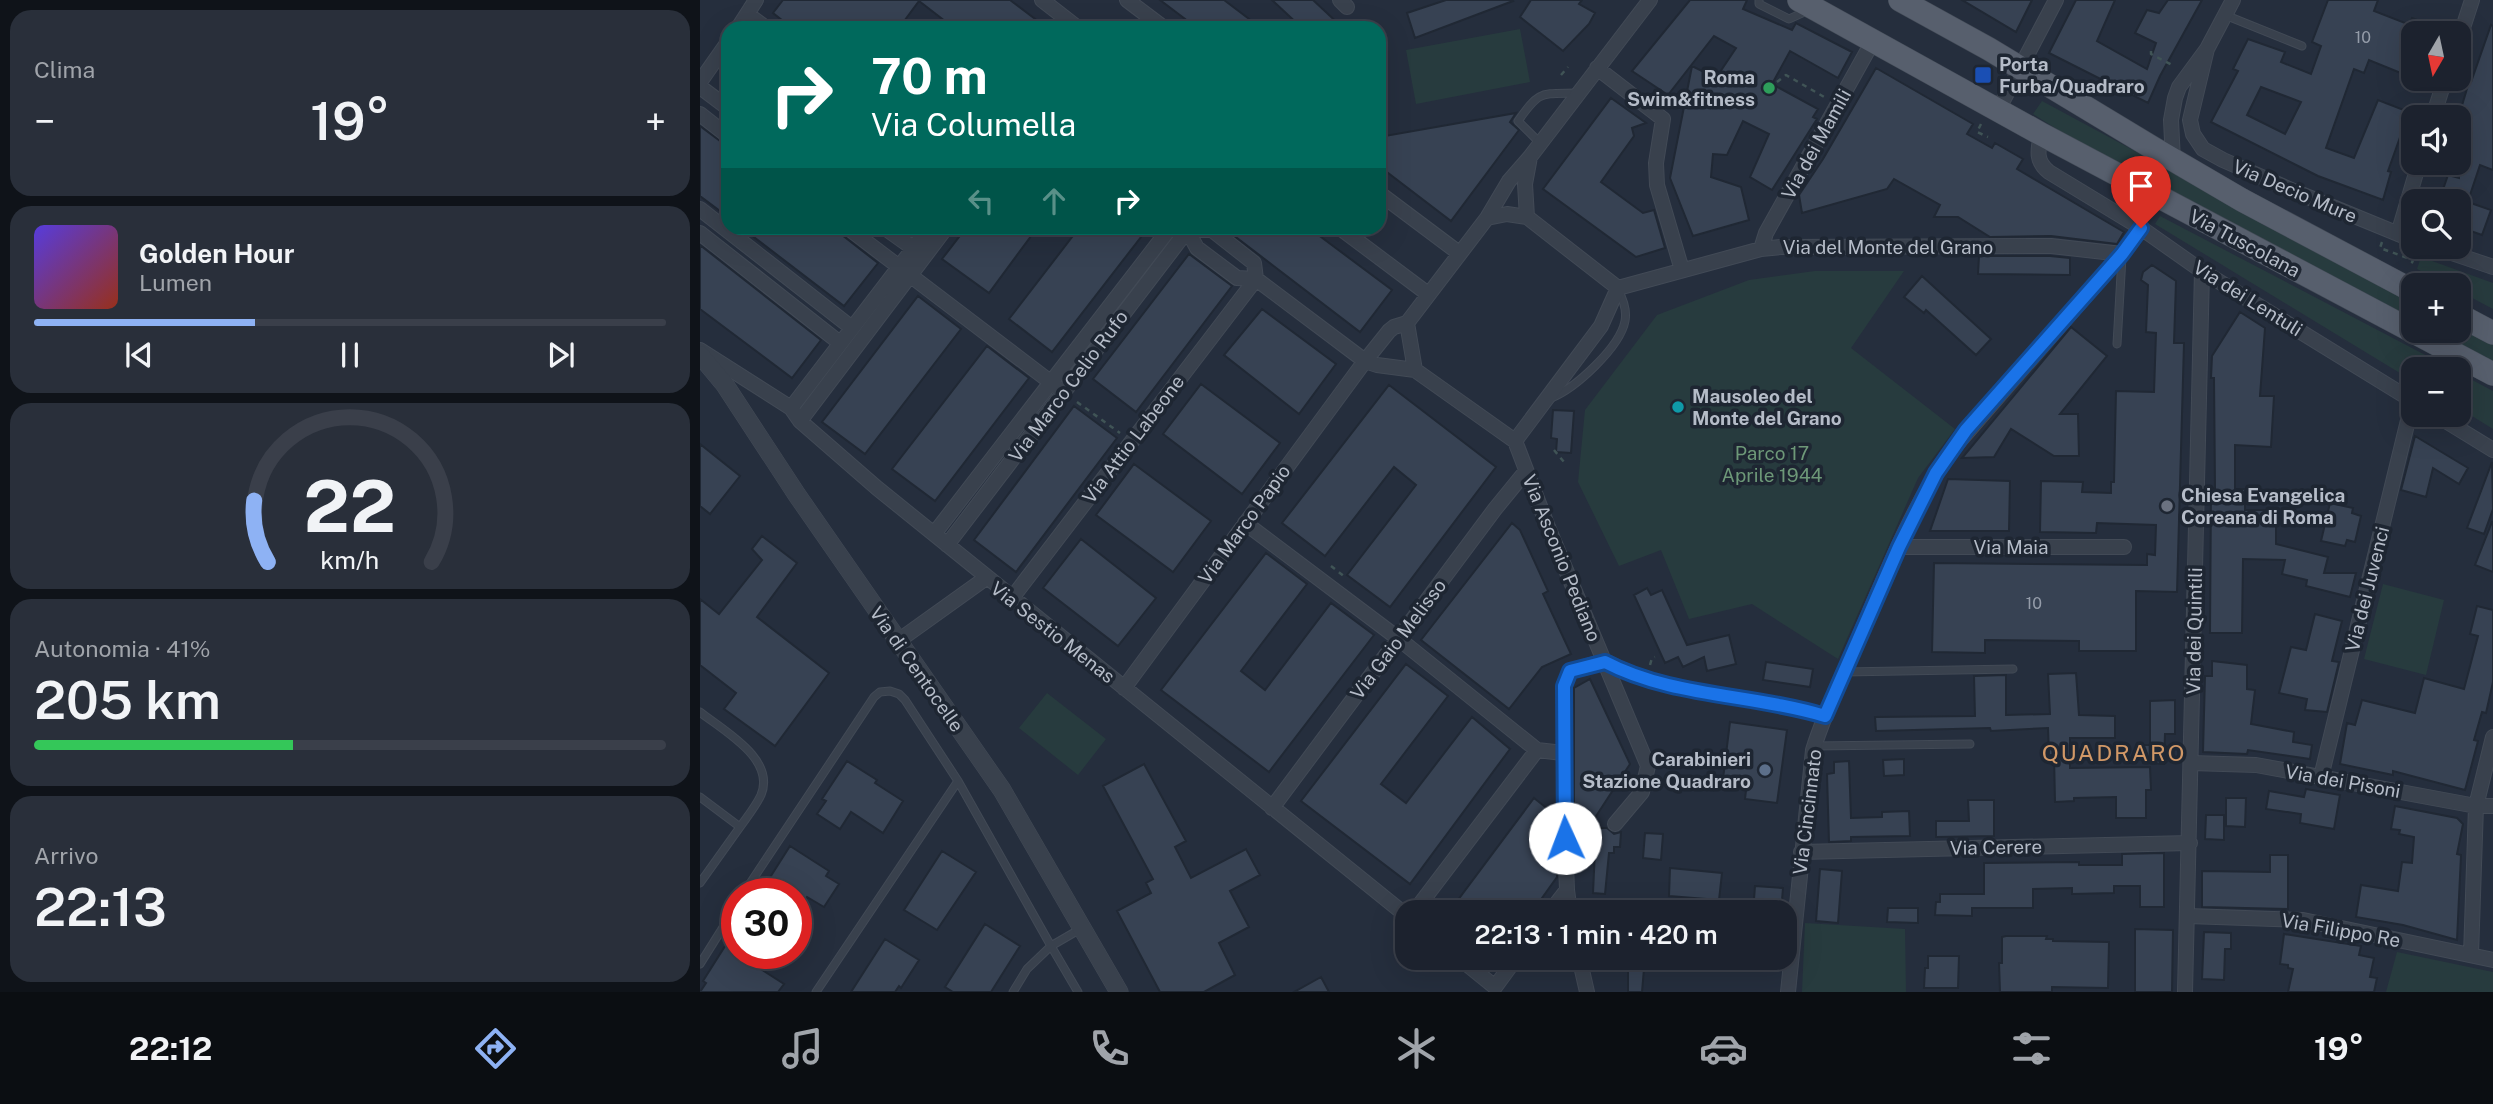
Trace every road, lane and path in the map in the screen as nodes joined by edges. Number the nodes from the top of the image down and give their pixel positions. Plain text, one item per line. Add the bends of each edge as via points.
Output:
1 (756, 0) edge
2 (1042, 0) edge
3 (1127, 0) edge
4 (1650, 0) edge
5 (1759, 0) edge
6 (1900, 0) edge
7 (2056, 0) edge
8 (2232, 0) edge
9 (2472, 0) edge
10 (1806, 4) edge
11 (747, 15) junction
12 (2225, 15) junction
13 (743, 21) edge
14 (756, 21) edge
15 (1069, 21) edge
16 (1155, 21) edge
17 (2465, 21) edge
18 (1873, 41) junction
19 (2302, 46) dead end
20 (2207, 48) junction
21 (2151, 51) dead end
22 (721, 52) edge
23 (2174, 65) dead end
24 (1567, 67) dead end
25 (2021, 67) junction
26 (1597, 68) junction
27 (1561, 75) dead end
28 (701, 81) edge
29 (1769, 88) dead end
30 (1578, 93) junction
31 (1825, 97) dead end
32 (721, 101) edge
33 (700, 114) edge
34 (1990, 115) junction
35 (721, 130) edge
36 (2041, 134) junction
37 (1988, 137) dead end
38 (1541, 143) junction
39 (1530, 157) junction
40 (2173, 161) junction
41 (2415, 175) edge
42 (1386, 198) edge
43 (700, 209) edge
44 (1487, 218) junction
45 (1527, 218) junction
46 (721, 225) edge
47 (2141, 228) junction
48 (700, 233) edge
49 (2398, 234) junction
50 (733, 235) edge
51 (857, 235) edge
52 (895, 235) edge
53 (923, 235) edge
54 (939, 235) edge
55 (1165, 235) edge
56 (1182, 235) edge
57 (1191, 235) edge
58 (1218, 235) edge
59 (1349, 235) edge
60 (2401, 235) edge
61 (2380, 247) dead end
62 (913, 248) junction
63 (1761, 249) junction
64 (1459, 253) junction
65 (2122, 254) junction
66 (2469, 259) edge
67 (2493, 267) edge
68 (2410, 268) dead end
69 (1682, 270) junction
70 (905, 271) junction
71 (2202, 271) junction
72 (1256, 279) junction
73 (2401, 284) edge
74 (1618, 288) junction
75 (1428, 294) junction
76 (2471, 321) edge
77 (1407, 323) junction
78 (852, 328) junction
79 (2493, 333) edge
80 (840, 344) junction
81 (2117, 344) dead end
82 (700, 352) edge
83 (1365, 361) junction
84 (1415, 370) junction
85 (2493, 374) edge
86 (1050, 383) junction
87 (1063, 392) junction
88 (2401, 393) edge
89 (1544, 400) junction
90 (791, 408) junction
91 (800, 421) junction
92 (2406, 427) edge
93 (2456, 427) edge
94 (1131, 441) junction
95 (1515, 441) junction
96 (1554, 450) dead end
97 (2493, 450) edge
98 (1564, 462) dead end
99 (1526, 471) junction
100 (1245, 523) junction
101 (934, 534) junction
102 (947, 545) junction
103 (1899, 547) junction
104 (2124, 547) dead end
105 (1331, 566) dead end
106 (1345, 577) dead end
107 (986, 578) junction
108 (1012, 598) junction
109 (1399, 639) junction
110 (898, 641) junction
111 (1605, 662) junction
112 (2013, 669) dead end
113 (1844, 672) junction
114 (1124, 688) junction
115 (700, 712) edge
116 (1825, 716) junction
117 (2493, 737) edge
118 (1970, 744) dead end
119 (1814, 746) junction
120 (1536, 750) junction
121 (1563, 753) junction
122 (2191, 763) junction
123 (2321, 777) junction
124 (958, 782) junction
125 (700, 797) edge
126 (2476, 806) junction
127 (2493, 806) edge
128 (1272, 808) junction
129 (1615, 824) dead end
130 (740, 827) junction
131 (2190, 843) junction
132 (1801, 852) junction
133 (754, 878) edge
134 (700, 883) edge
135 (1567, 890) junction
136 (1423, 900) edge
137 (1559, 900) edge
138 (1568, 900) edge
139 (1395, 906) edge
140 (2188, 916) junction
141 (1083, 928) junction
142 (721, 931) edge
143 (1051, 946) junction
144 (2471, 955) junction
145 (2493, 960) edge
146 (700, 964) edge
147 (1474, 970) edge
148 (1507, 970) edge
149 (1582, 970) edge
150 (816, 992) edge
151 (1013, 992) edge
152 (1078, 992) edge
153 (1119, 992) edge
154 (1587, 992) edge
155 (1788, 992) edge
156 (2185, 992) edge

1 - 11 street
2 - 15 street
3 - 16 street
4 - 26 street, Via Marco Papio
5 - 10 lane via 1789,19
6 - 25 main road, Via Tuscolana
7 - 25 street
8 - 12 street
9 - 17 street
10 - 18 main road, Via Tuscolana
11 - 13 street
11 - 14 street
12 - 19 lane
12 - 20 street
18 - 34 main road, Via Tuscolana
18 - 63 street, Via dei Mamili
20 - 40 street via 2175,98
20 - 49 street, Via Decio Mure via 2190,125 2199,144 2216,156
21 - 23 path
22 - 28 street
24 - 27 path
25 - 34 street
25 - 40 main road, Via Tuscolana
26 - 30 street, Via Marco Papio
26 - 69 street via 1664,119 1657,185
28 - 32 street
29 - 31 path via 1786,75
30 - 38 street, Via Marco Papio
30 - 38 lane via 1534,99 1518,121
33 - 35 street
34 - 36 main road, Via Tuscolana
34 - 37 path via 1977,132
36 - 47 street, Via dei Lentuli via 2038,154 2044,168
36 - 85 main road, Via Tuscolana
38 - 39 street, Via Marco Papio
39 - 44 street, Via Marco Papio
39 - 45 street via 1525,184
40 - 73 main road, Via Tuscolana
41 - 49 street
42 - 64 street
43 - 46 street
44 - 45 street via 1507,214
44 - 64 street, Via Marco Papio
45 - 74 street
47 - 65 street, Via Cincinnato
47 - 71 street, Via dei Lentuli
48 - 80 street
49 - 60 street, Via Decio Mure
50 - 78 street
51 - 70 street
52 - 62 street
53 - 62 street
54 - 70 street
55 - 86 street, Via Marco Celio Rufo
56 - 87 street, Via Marco Celio Rufo
57 - 72 street via 1197,247 1237,278
58 - 72 street via 1254,263
59 - 75 street
61 - 68 path via 2413,260
62 - 70 street
63 - 65 street, Via del Monte del Grano via 2051,246
63 - 69 street, Via del Monte del Grano
64 - 75 street, Via Marco Papio
65 - 81 lane
65 - 103 street, Via Cincinnato via 1951,451
66 - 67 street
69 - 74 street, Via del Monte del Grano
70 - 78 street
70 - 86 street
70 - 91 street
71 - 88 street, Via dei Lentuli
71 - 122 street, Via dei Quintili
72 - 83 street
72 - 94 street, Via Attio Labeone
74 - 89 street via 1601,326
74 - 89 lane via 1626,313 1616,340 1581,380
75 - 77 street, Via Marco Papio
76 - 79 main road
77 - 83 street, Via Marco Papio via 1389,331
77 - 84 street
78 - 80 street
80 - 90 street
82 - 90 street, Via Sestio Menas
82 - 110 street, Via di Centocelle
83 - 84 street
83 - 100 street, Via Marco Papio
84 - 95 street
86 - 87 street
86 - 101 street, Via Marco Celio Rufo
87 - 94 path
87 - 102 street, Via Marco Celio Rufo
89 - 95 street
90 - 91 street, Via Sestio Menas
91 - 101 street, Via Sestio Menas
92 - 123 street, Via dei Juvenci
93 - 97 street
94 - 108 street, Via Attio Labeone
95 - 99 street, Via Asconio Pediano
96 - 98 path
99 - 109 street, Via Gaio Melisso
99 - 111 street, Via Asconio Pediano
100 - 109 street
100 - 114 street, Via Marco Papio
101 - 102 street, Via Sestio Menas
102 - 107 street, Via Sestio Menas
103 - 104 street, Via Maia
103 - 113 street, Via Cincinnato
105 - 106 path
107 - 108 street, Via Sestio Menas
107 - 110 street
108 - 114 street, Via Sestio Menas
109 - 120 street
109 - 128 street, Via Gaio Melisso
110 - 141 street, Via di Centocelle via 1002,790
111 - 116 street via 1660,682
111 - 121 street via 1570,671 1564,686
111 - 129 street, Via Asconio Pediano via 1648,766 1642,792
112 - 113 lane
113 - 116 street, Via Cincinnato
114 - 128 street, Via Sestio Menas
115 - 130 lane via 762,767 762,794
116 - 119 street, Via Cincinnato
117 - 126 street
118 - 119 lane
119 - 132 street, Via Cincinnato
120 - 121 street
120 - 136 street
121 - 135 street
122 - 123 street, Via dei Pisoni via 2256,765
122 - 131 street, Via dei Quintili
123 - 126 street, Via dei Pisoni
124 - 133 lane via 902,697 880,692
124 - 143 lane
124 - 150 lane
125 - 130 lane
126 - 127 street, Via dei Pisoni
126 - 144 street
128 - 139 street, Via Sestio Menas
130 - 134 lane
131 - 132 street, Via Cerere
131 - 140 street, Via dei Quintili
132 - 155 street, Via Cincinnato
135 - 137 street
135 - 138 street
140 - 144 street, Via Filippo Re via 2303,920
140 - 156 street, Via dei Quintili
141 - 143 lane
141 - 153 street, Via di Centocelle
142 - 146 lane
143 - 151 lane
143 - 152 lane
144 - 145 street, Via Filippo Re
147 - 148 street via 1495,987
149 - 154 street

